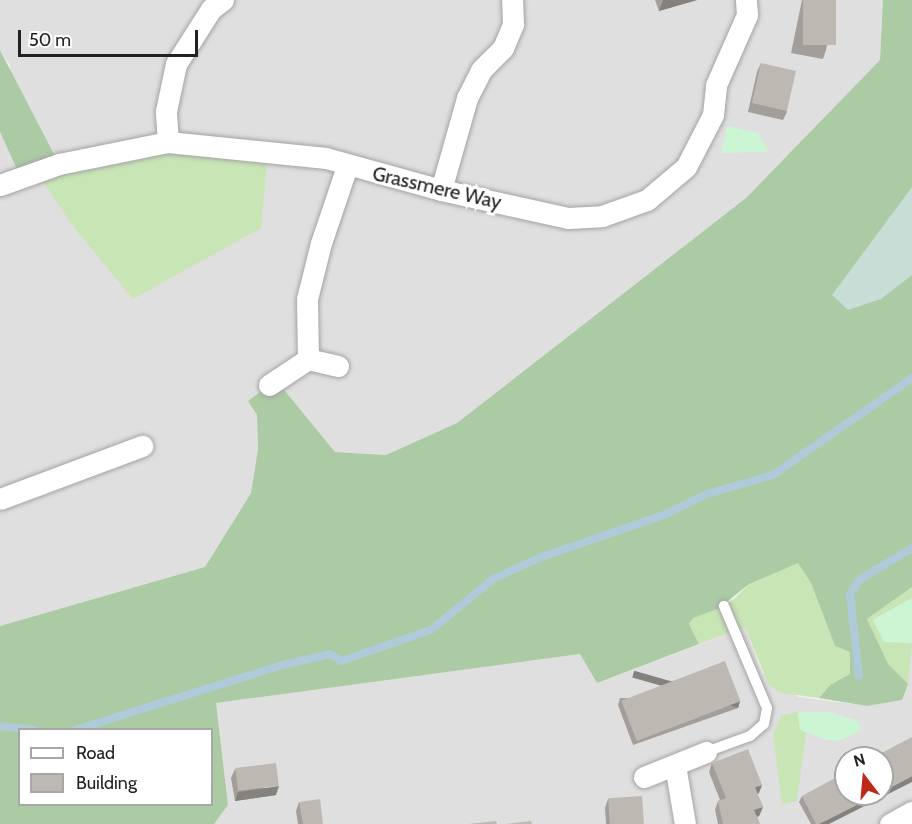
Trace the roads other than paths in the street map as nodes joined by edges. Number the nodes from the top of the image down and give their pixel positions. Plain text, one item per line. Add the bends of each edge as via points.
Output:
1 (512, 0) edge
2 (746, 0) edge
3 (213, 3) edge
4 (168, 142) junction
5 (347, 166) junction
6 (0, 185) edge
7 (441, 190) junction
8 (308, 359) junction
9 (338, 366) dead end
10 (268, 385) dead end
11 (142, 446) dead end
12 (0, 499) edge
13 (724, 606) dead end
14 (706, 752) joint
15 (675, 765) junction
16 (644, 777) dead end
17 (912, 812) edge
18 (686, 824) edge
19 (891, 824) edge

1 - 7 street via 513,24 503,48 481,70 467,98
2 - 7 street, Grassmere Way via 747,15 724,61 704,138 686,167 647,200 602,216 568,218
3 - 4 street via 190,38 168,85
4 - 5 street, Grassmere Way via 326,158
4 - 6 street, Grassmere Way via 59,164
5 - 7 street, Grassmere Way
5 - 8 street via 321,243 308,299
8 - 9 street
8 - 10 street
11 - 12 street
13 - 14 lane via 767,708 764,724 750,735
14 - 15 street
15 - 16 street
15 - 18 street
17 - 19 street

